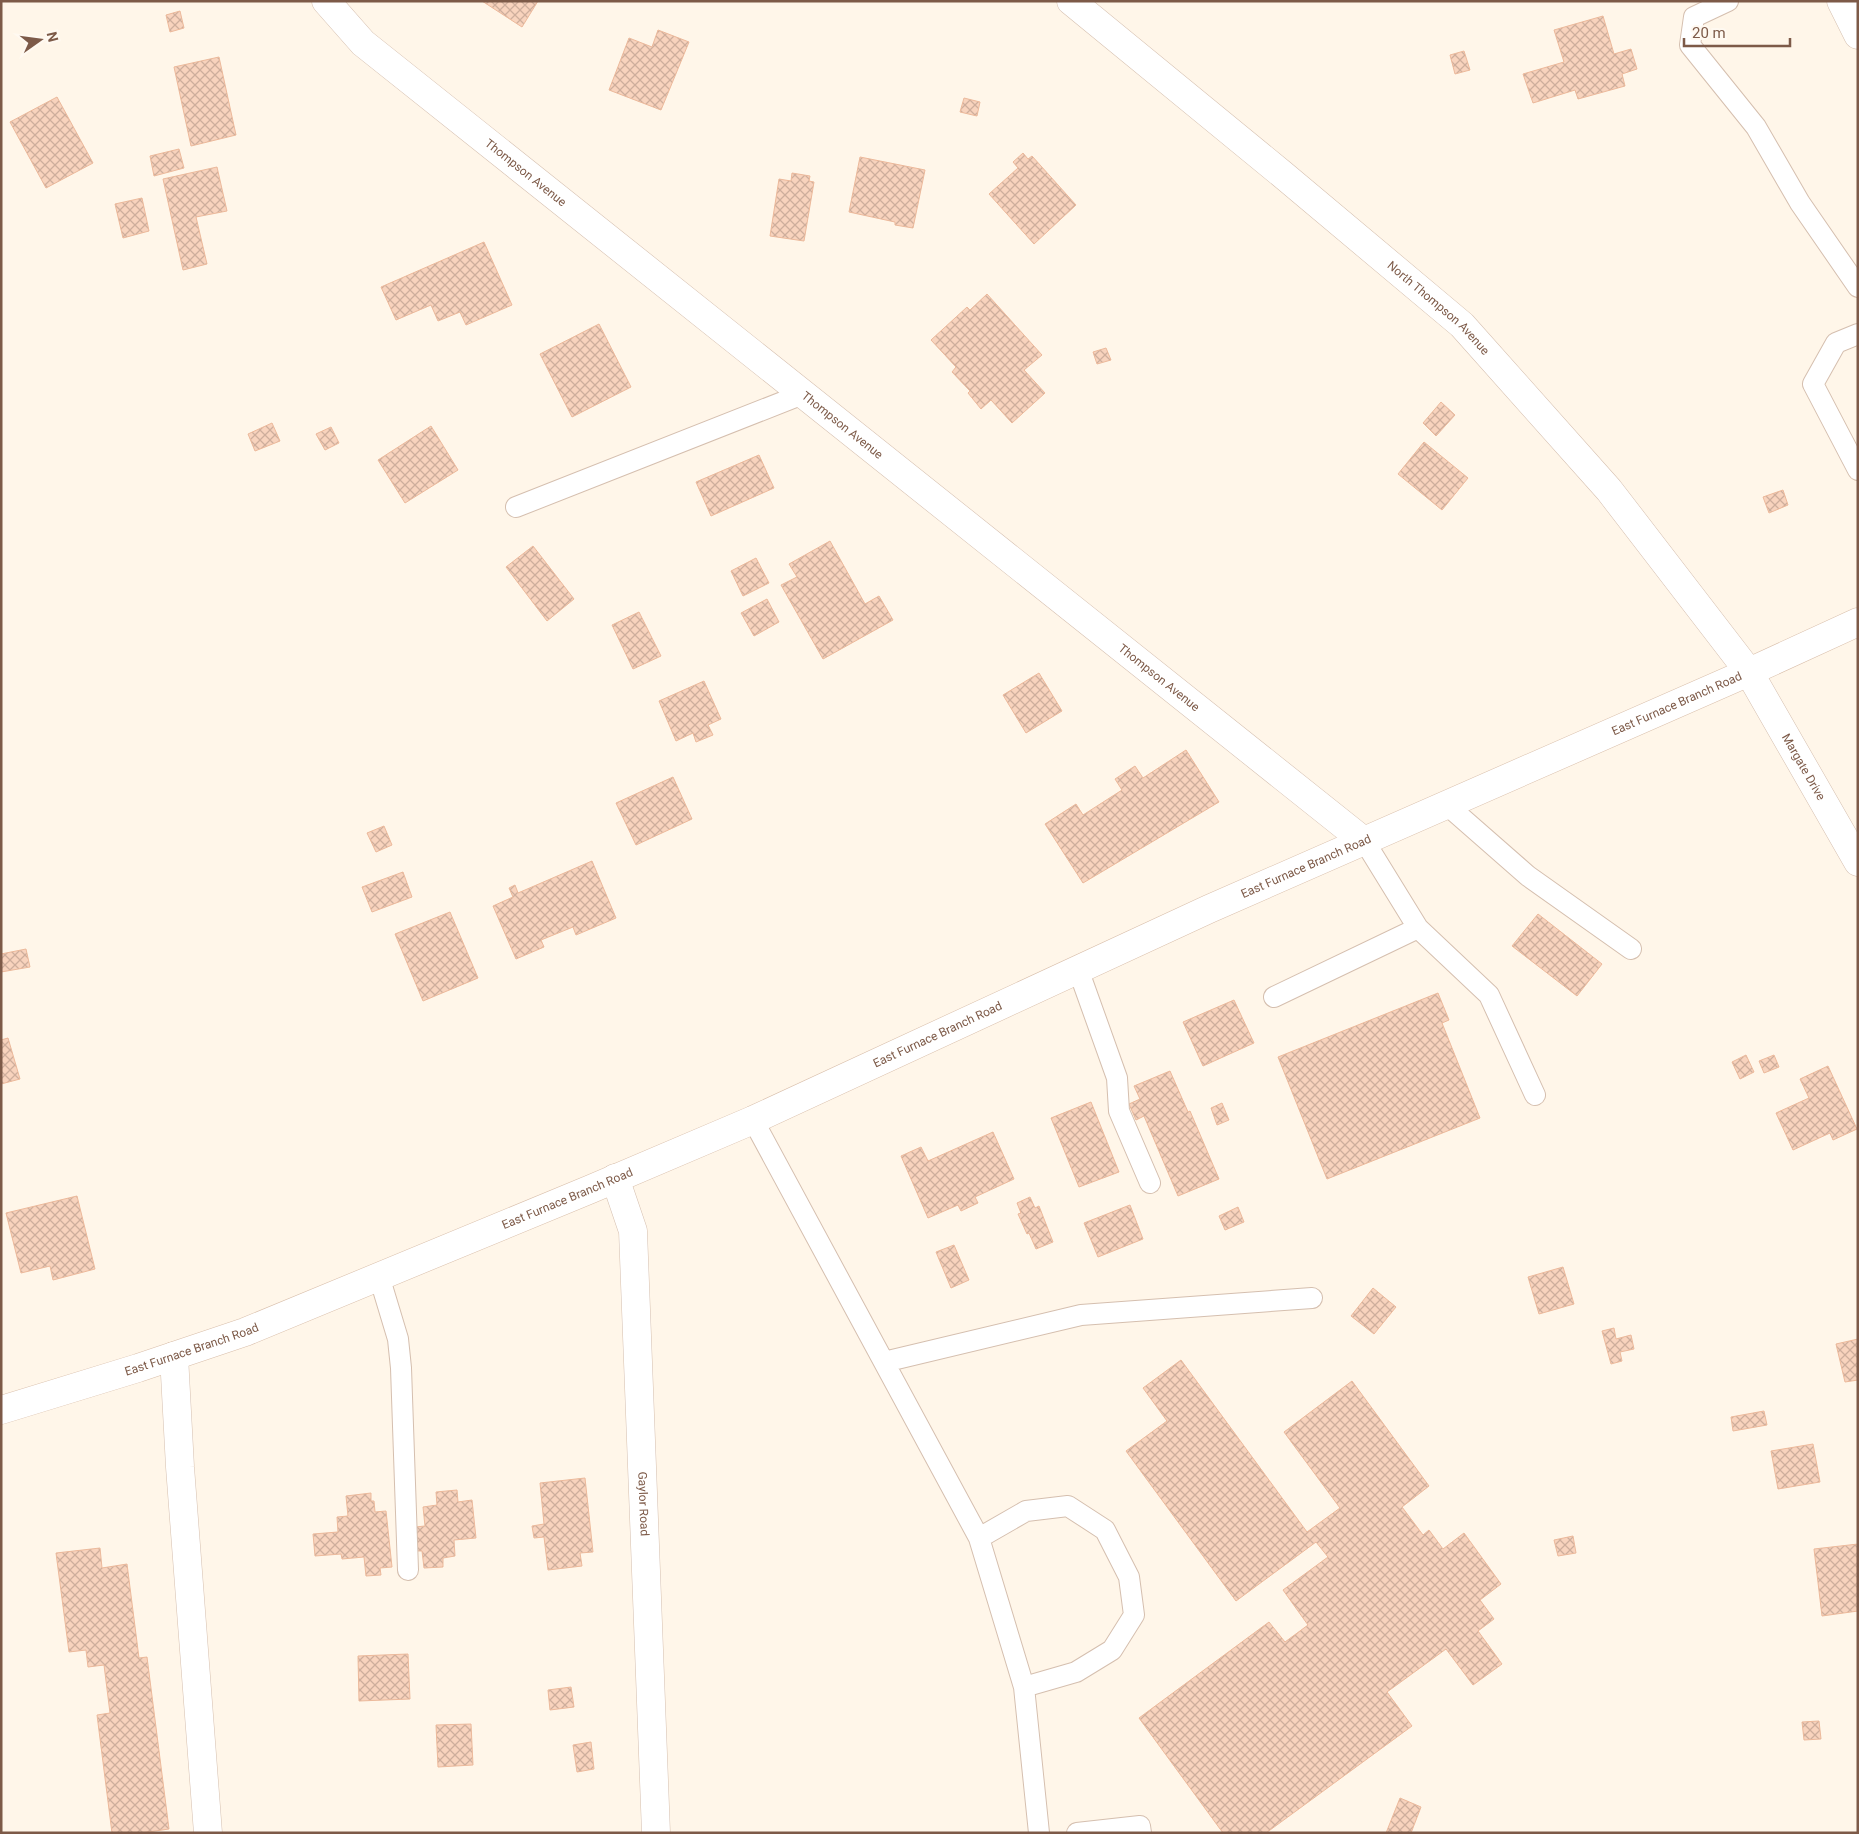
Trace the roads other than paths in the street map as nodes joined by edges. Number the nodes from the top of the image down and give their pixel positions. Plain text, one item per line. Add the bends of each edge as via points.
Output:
1 (326, 1) edge
2 (1071, 1) edge
3 (1728, 1) edge
4 (1841, 1) edge
5 (1858, 35) edge
6 (1858, 287) edge
7 (1858, 334) edge
8 (803, 394) junction
9 (1858, 470) edge
10 (516, 507) dead end
11 (1858, 622) edge
12 (1749, 672) junction
13 (1447, 805) junction
14 (1365, 842) junction
15 (1858, 862) edge
16 (1418, 928) junction
17 (1631, 949) dead end
18 (1078, 969) junction
19 (1274, 997) dead end
20 (1536, 1095) dead end
21 (753, 1120) junction
22 (615, 1178) junction
23 (1150, 1183) dead end
24 (379, 1276) junction
25 (1312, 1298) dead end
26 (174, 1356) junction
27 (884, 1362) junction
28 (1, 1410) edge
29 (979, 1538) junction
30 (408, 1570) dead end
31 (1024, 1687) junction
32 (208, 1833) edge
33 (656, 1833) edge
34 (1039, 1833) edge
35 (1077, 1833) edge
36 (1141, 1833) edge

1 - 8 street, Thompson Avenue via 363,43
2 - 12 street, North Thompson Avenue via 1462,325 1609,490
3 - 6 lane via 1694,17 1690,45 1756,127 1800,203
4 - 5 street
7 - 9 lane via 1836,342 1813,384
8 - 10 lane
8 - 14 street, Thompson Avenue
11 - 12 street, East Furnace Branch Road
12 - 13 street, East Furnace Branch Road
12 - 15 street, Margate Drive
13 - 14 street, East Furnace Branch Road
13 - 17 lane via 1528,876
14 - 16 lane
14 - 18 street, East Furnace Branch Road via 1209,908
16 - 19 lane
16 - 20 lane via 1489,995
18 - 21 street, East Furnace Branch Road
18 - 23 lane via 1116,1078 1119,1111
21 - 22 street, East Furnace Branch Road
21 - 27 lane
22 - 24 street, East Furnace Branch Road
22 - 33 street, Gaylor Road via 633,1231
24 - 26 street, East Furnace Branch Road via 245,1332
24 - 30 lane via 398,1339 401,1368
25 - 27 lane via 1081,1315
26 - 28 street, East Furnace Branch Road
26 - 32 street
27 - 29 lane
29 - 31 lane
29 - 31 lane via 1026,1512 1068,1506 1105,1530 1130,1577 1134,1615 1112,1650 1076,1672
31 - 34 lane
35 - 36 lane via 1140,1826

